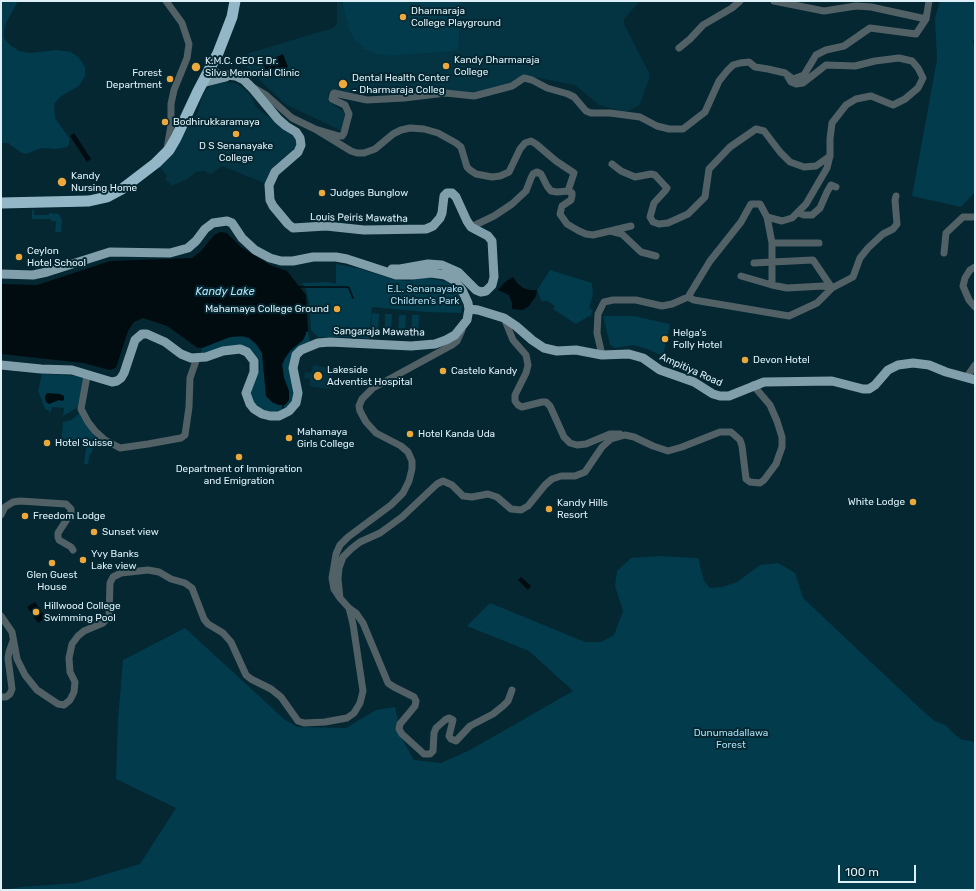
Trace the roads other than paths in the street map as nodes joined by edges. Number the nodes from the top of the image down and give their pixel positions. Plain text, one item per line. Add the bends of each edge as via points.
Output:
1 (166, 1) edge
2 (235, 1) edge
3 (740, 1) edge
4 (774, 1) edge
5 (929, 1) edge
6 (926, 19) junction
7 (679, 48) dead end
8 (209, 70) junction
9 (785, 74) junction
10 (241, 79) junction
11 (202, 83) junction
12 (250, 86) junction
13 (315, 130) junction
14 (166, 153) junction
15 (830, 156) junction
16 (612, 164) dead end
17 (836, 187) dead end
18 (568, 191) junction
19 (896, 196) dead end
20 (1, 204) edge
21 (798, 213) junction
22 (767, 217) junction
23 (975, 217) edge
24 (471, 226) junction
25 (631, 226) dead end
26 (610, 232) junction
27 (772, 242) junction
28 (819, 243) dead end
29 (944, 253) dead end
30 (656, 256) dead end
31 (772, 262) junction
32 (754, 263) dead end
33 (975, 267) edge
34 (375, 269) junction
35 (1, 274) edge
36 (741, 276) dead end
37 (772, 285) junction
38 (832, 288) junction
39 (688, 297) junction
40 (975, 307) edge
41 (469, 309) junction
42 (504, 318) junction
43 (463, 326) junction
44 (602, 355) junction
45 (197, 358) junction
46 (1, 365) edge
47 (975, 365) edge
48 (88, 376) junction
49 (970, 379) edge
50 (753, 385) junction
51 (625, 435) junction
52 (1, 515) edge
53 (73, 550) dead end
54 (340, 598) junction
55 (349, 608) junction
56 (1, 616) edge
57 (14, 639) junction
58 (512, 690) dead end
59 (1, 697) edge

1 - 14 street via 182,23 189,44 188,58 174,90 171,104 172,125
2 - 8 highway via 224,39
3 - 7 street via 703,25
4 - 6 street via 824,11 856,6 871,7
5 - 6 street
6 - 9 street via 916,34 870,28 844,46 816,55 804,75 793,79
8 - 10 main road, Louis Peiris Mawatha
8 - 11 highway
9 - 13 street via 755,67 749,62 733,65 719,81 705,112 683,129 657,126 640,117 591,113 574,97 524,78 512,86 474,96 446,93 367,100 334,93 332,99 345,105 349,114 344,133 339,136
9 - 15 street via 796,84 802,83 826,65 855,66 900,58 912,61 918,68 923,78 918,88 904,99 893,104 871,96 856,98 846,105 832,123
10 - 11 main road via 228,77
10 - 12 main road, Louis Peiris Mawatha
11 - 14 highway via 176,138
12 - 13 street via 266,95 292,118
12 - 24 main road, Louis Peiris Mawatha via 278,119 300,138 298,152 275,172 269,185 273,206 293,228 326,226 364,230 426,229 440,218 444,196 447,193 452,193 456,197 466,221
13 - 18 street via 357,153 375,149 401,130 410,128 438,133 461,147 467,167 484,176 505,174 524,143 531,141 574,173
14 - 20 highway via 135,180 107,197 89,201
15 - 16 street via 816,166 804,167 790,162 764,131 756,129 730,147 709,169 705,197 688,214 659,224 653,222 650,217 654,203 667,188 655,175 635,177
15 - 21 street via 827,168
17 - 21 street via 831,185 820,208 812,215
18 - 24 street via 552,191 537,172 533,174 526,191 512,204 494,216
18 - 26 street via 572,193 571,200 560,210 567,224 586,234
19 - 38 street via 897,224 868,248 860,258 853,277
21 - 22 street via 782,221
22 - 27 street
22 - 39 street via 760,204 751,204
23 - 29 street via 963,217 946,233
24 - 34 main road, Louis Peiris Mawatha via 492,241 494,277 492,285 486,291 476,290 458,272 436,263 400,269
25 - 26 street
26 - 30 street via 622,234 641,252
27 - 28 street
27 - 31 street
31 - 32 street
31 - 37 street
31 - 38 street via 813,260
33 - 40 street via 970,270 963,286
34 - 35 main road via 336,257 313,257 293,261 270,258 255,250 242,238 232,223 227,221 213,222 188,248 170,253 110,252 33,275
34 - 41 main road via 396,275 445,275 454,280 462,290
36 - 37 street
37 - 38 street via 787,288
38 - 39 street via 817,304 789,316
39 - 44 street via 662,306 636,300 604,302 598,314 597,333
41 - 42 main road, Ampitiya Road
41 - 43 main road, Sangaraja Mawatha
42 - 44 main road, Ampitiya Road via 544,348
42 - 51 street via 513,340 526,355 528,365 515,395 518,405 522,407 546,402 564,437 577,445 610,434
43 - 45 main road, Sangaraja Mawatha via 446,340 429,344 411,346 330,342 311,345 296,355 296,403 289,411 279,416 262,414 254,409 247,399 246,390 254,361 247,352 232,349
43 - 54 street via 457,341 452,345 373,388 362,399 359,406 366,422 376,432 408,452 412,469 403,494 340,545 332,578 334,589
44 - 50 main road, Ampitiya Road via 629,354 643,358 660,370 694,382 720,396 728,396
45 - 48 main road via 184,356 165,342 142,334 135,340 121,378 112,382
45 - 48 street via 190,378 185,435 148,444 120,448 95,431 81,409
46 - 48 main road via 72,370
47 - 49 street
49 - 50 main road, Ampitiya Road via 929,365 913,363 898,364 869,389 832,381 764,382
50 - 51 street via 770,405 782,437 782,447 776,464 760,482 750,482 746,479 742,446 740,440 731,432 720,432 668,451
51 - 54 street via 611,439 602,447 585,472 552,479 528,506 521,510 511,509 497,497 488,494 463,496 452,485 443,481 437,484 402,517 360,542 343,557 338,579
52 - 53 street via 5,507 13,502 66,504 71,513 58,536 59,540
54 - 55 street
55 - 57 street via 363,691 354,713 347,718 325,722 298,721 281,697 251,679 227,637 204,619 192,588 159,572 148,570 121,573 113,577 110,584 109,616 103,623 84,631 72,644 69,658 70,672 75,682 74,692 64,705 58,704 37,690 25,675 17,659
55 - 58 street via 363,623 388,683 414,697 415,706 400,724 399,729 424,754 433,752 434,733 445,720 453,720 448,734 451,739 456,740 470,726 503,706
56 - 57 street
57 - 59 street via 8,658 12,689 10,694

